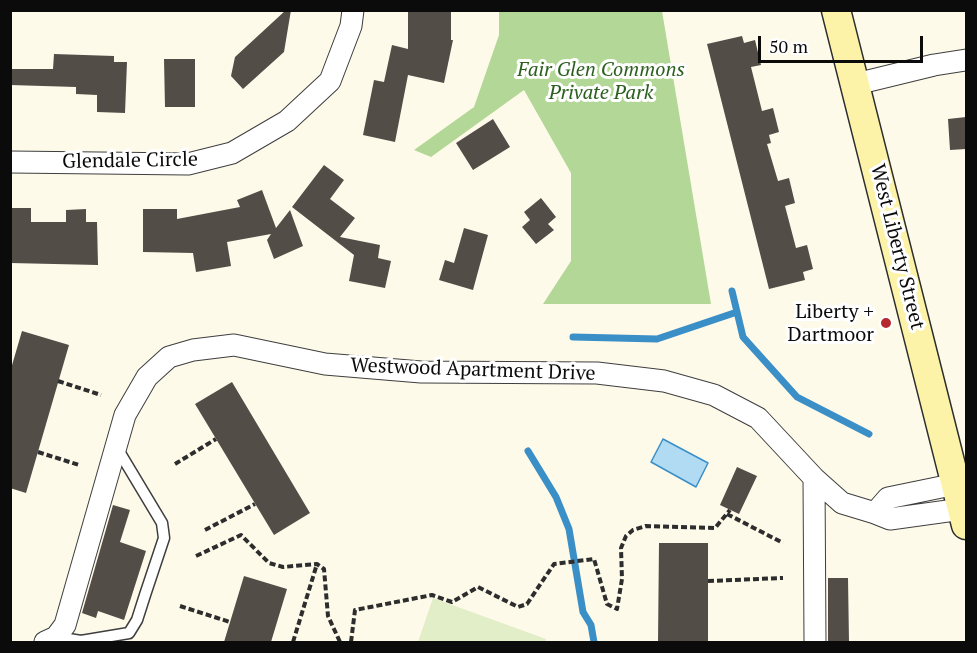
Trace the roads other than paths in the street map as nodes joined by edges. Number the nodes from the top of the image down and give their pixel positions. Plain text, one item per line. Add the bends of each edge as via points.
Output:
1 (353, 10) edge
2 (836, 10) edge
3 (966, 60) edge
4 (856, 84) junction
5 (10, 162) edge
6 (116, 447) junction
7 (814, 478) junction
8 (962, 506) edge
9 (875, 513) joint
10 (50, 640) edge
11 (815, 642) edge

1 - 5 street, Glendale Circle via 351,26 330,81 287,121 232,153 188,164
2 - 4 main road, West Liberty Street
3 - 4 street
4 - 8 main road, West Liberty Street
6 - 7 street, Westwood Apartment Drive via 125,415 147,377 169,357 234,345 325,364 421,372 597,373 664,381 714,395 758,418
6 - 10 street, Westwood Apartment Drive via 65,625
6 - 10 lane via 162,523 164,537 146,595 129,633 81,641
7 - 9 street, Westwood Apartment Drive via 842,503
7 - 11 street
8 - 9 street, West Liberty Street via 888,498

